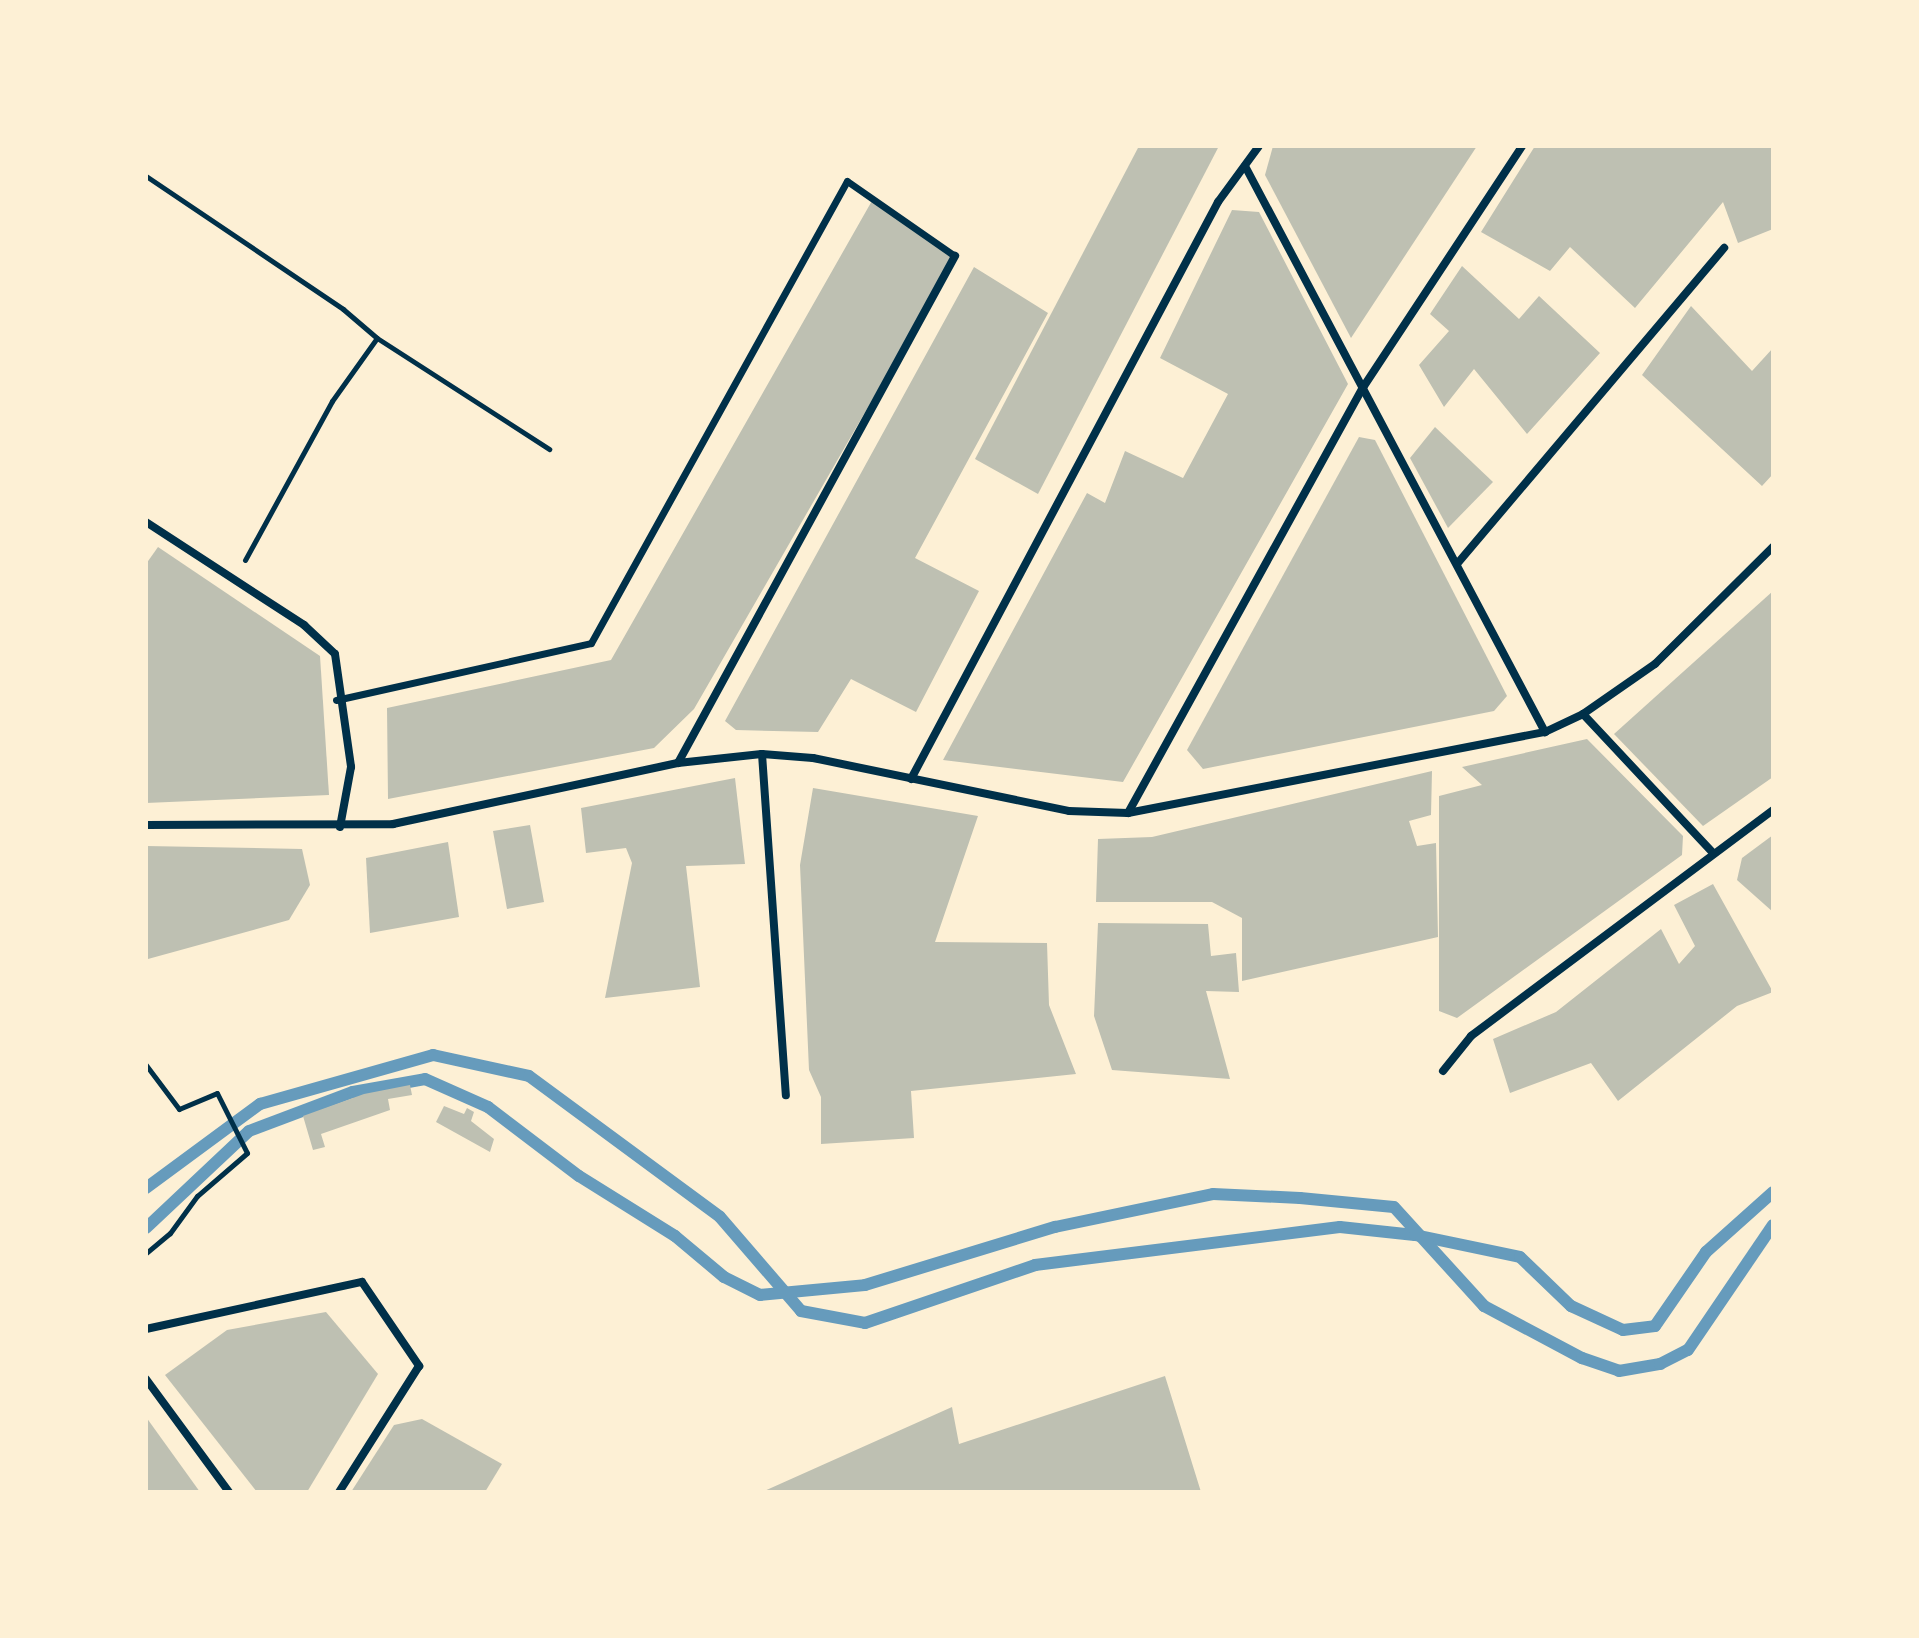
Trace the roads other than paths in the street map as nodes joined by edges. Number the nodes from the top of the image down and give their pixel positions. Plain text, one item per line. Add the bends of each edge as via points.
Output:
1 (1259, 146) edge
2 (1522, 146) edge
3 (1245, 166) junction
4 (1724, 248) dead end
5 (955, 256) joint
6 (1364, 386) junction
7 (146, 522) edge
8 (1773, 547) edge
9 (1457, 564) junction
10 (341, 699) junction
11 (1583, 714) junction
12 (1545, 732) junction
13 (762, 754) junction
14 (678, 763) junction
15 (911, 779) junction
16 (1773, 810) edge
17 (1128, 813) junction
18 (146, 825) edge
19 (340, 827) junction
20 (1712, 852) junction
21 (1443, 1071) dead end
22 (786, 1095) dead end
23 (146, 1329) edge
24 (146, 1379) edge
25 (229, 1492) edge
26 (339, 1492) edge

1 - 3 street
2 - 6 street
3 - 6 street
3 - 15 street via 1218,202
4 - 9 street
5 - 10 street via 847,181 591,643
5 - 14 street
6 - 9 street
6 - 17 street
7 - 10 street via 304,625 335,654
8 - 11 street via 1655,664
9 - 12 street
10 - 19 street via 351,767
11 - 12 street
11 - 20 street
12 - 17 street
13 - 14 street
13 - 15 street via 813,758
13 - 22 street
14 - 19 street via 393,824
15 - 17 street via 1069,811
16 - 20 street
18 - 19 street
20 - 21 street via 1471,1036
23 - 26 street via 362,1282 419,1366
24 - 25 street

